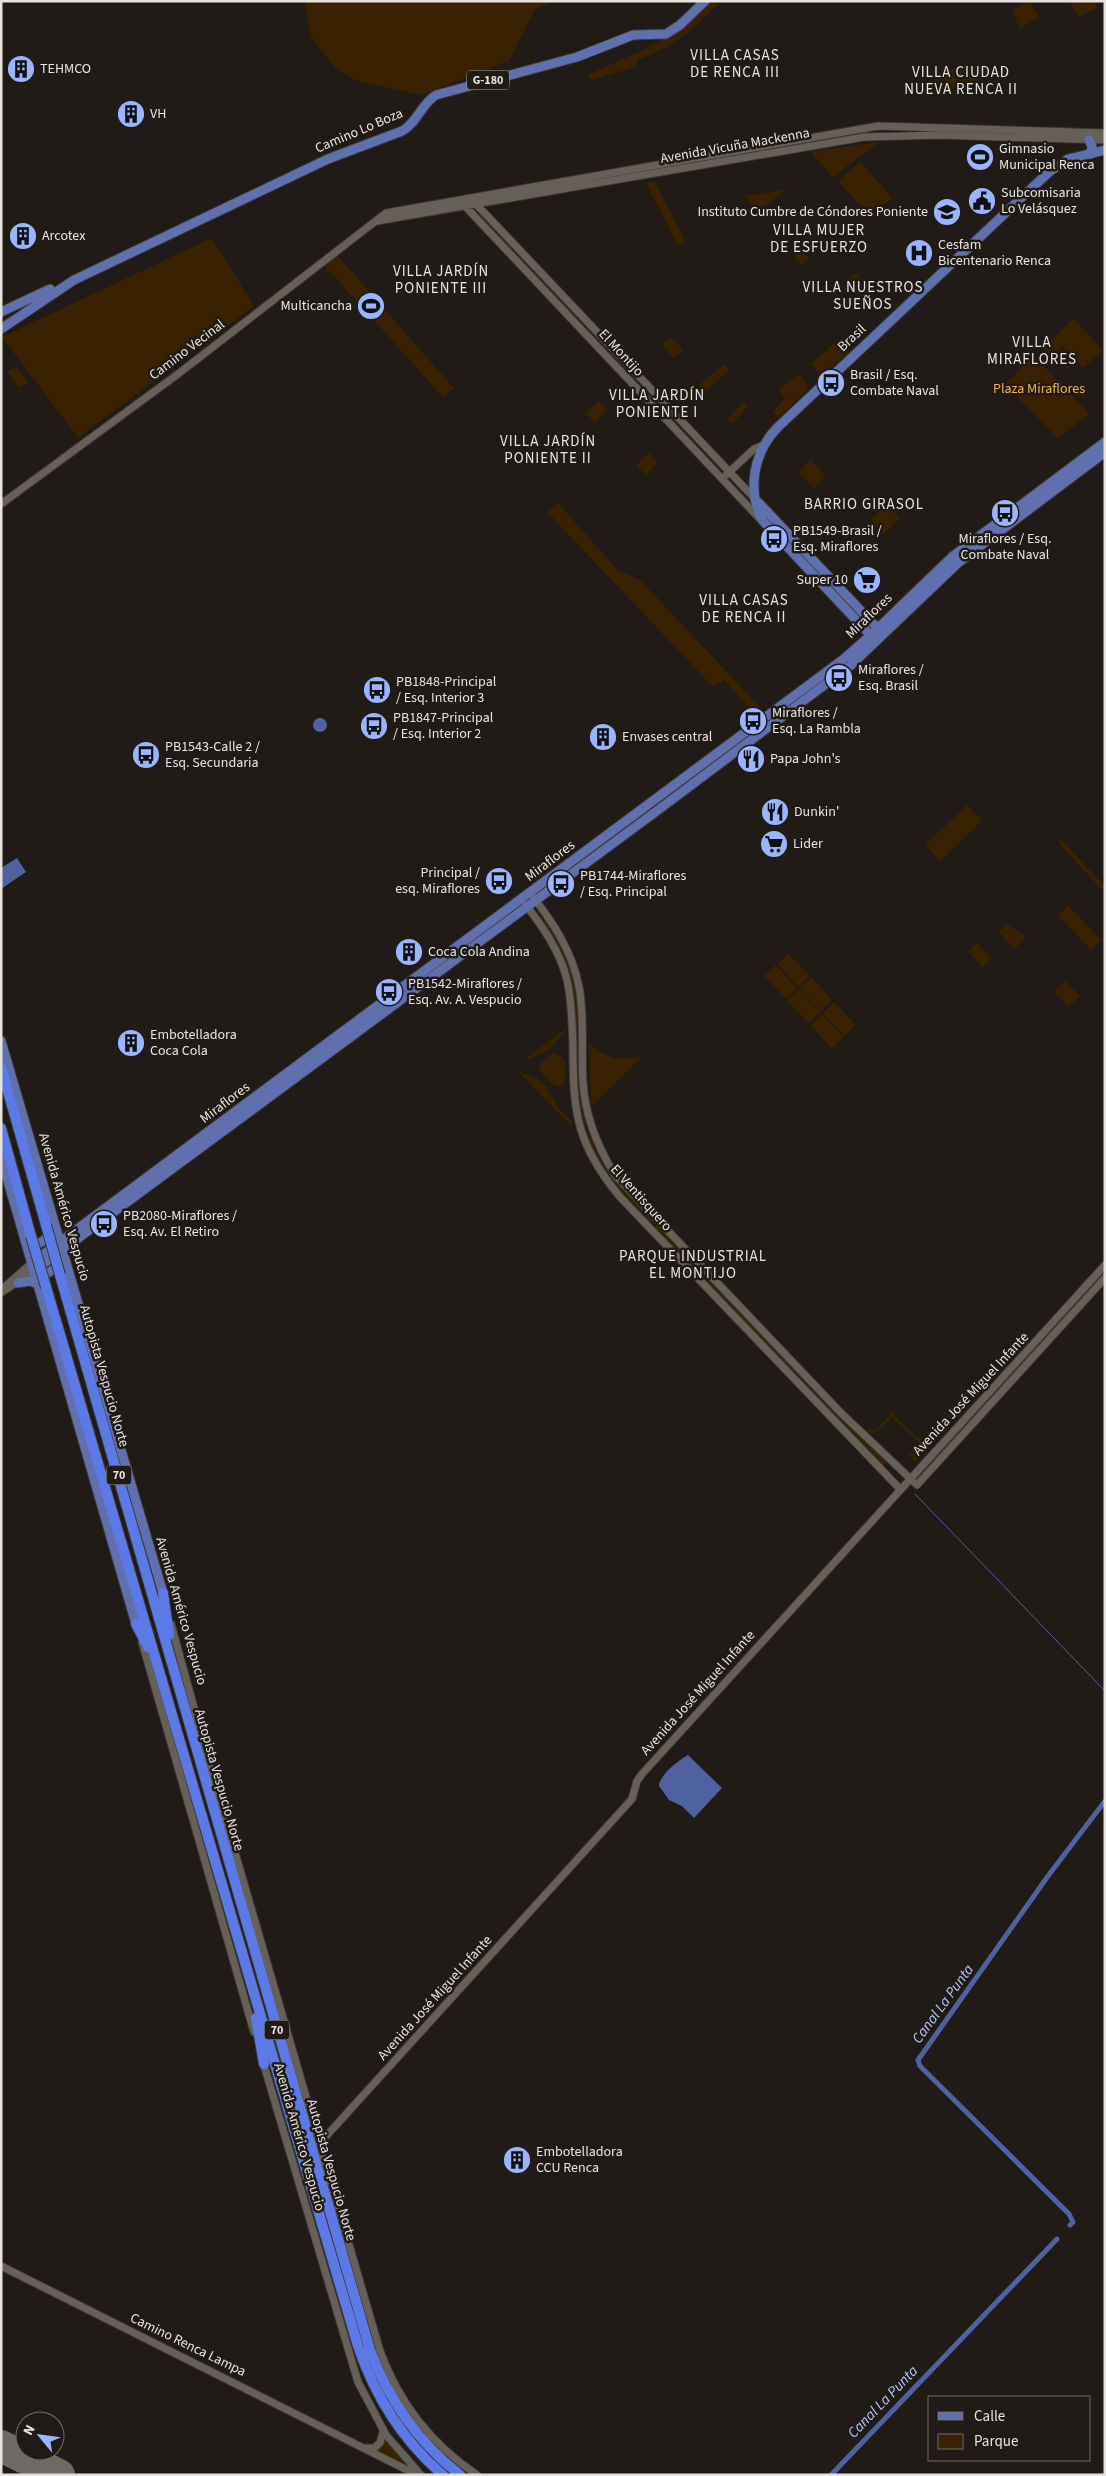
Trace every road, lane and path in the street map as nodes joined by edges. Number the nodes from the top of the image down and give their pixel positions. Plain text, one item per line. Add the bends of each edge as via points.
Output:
1 (705, 1) edge
2 (1105, 133) edge
3 (1089, 140) junction
4 (1105, 140) edge
5 (1105, 150) edge
6 (1090, 154) junction
7 (696, 157) junction
8 (698, 165) junction
9 (634, 167) junction
10 (586, 176) junction
11 (636, 176) junction
12 (588, 185) junction
13 (469, 198) junction
14 (458, 199) junction
15 (477, 205) junction
16 (465, 207) junction
17 (386, 213) joint
18 (374, 222) junction
19 (74, 280) junction
20 (1, 312) edge
21 (1, 329) edge
22 (1105, 442) edge
23 (763, 445) junction
24 (1105, 452) edge
25 (729, 473) junction
26 (722, 479) junction
27 (757, 501) junction
28 (1, 504) edge
29 (766, 524) junction
30 (880, 632) junction
31 (873, 639) junction
32 (848, 661) junction
33 (652, 801) junction
34 (658, 810) junction
35 (533, 896) junction
36 (524, 902) junction
37 (546, 913) junction
38 (536, 920) junction
39 (1, 1041) edge
40 (1, 1067) edge
41 (1, 1128) edge
42 (1, 1157) edge
43 (657, 1222) junction
44 (50, 1224) junction
45 (650, 1228) junction
46 (74, 1235) junction
47 (30, 1241) junction
48 (60, 1246) junction
49 (66, 1264) junction
50 (1105, 1265) edge
51 (34, 1266) junction
52 (1105, 1278) edge
53 (18, 1283) junction
54 (43, 1286) junction
55 (1, 1291) edge
56 (775, 1345) junction
57 (768, 1351) junction
58 (933, 1452) junction
59 (940, 1460) junction
60 (892, 1463) junction
61 (883, 1471) junction
62 (909, 1479) junction
63 (917, 1485) joint
64 (900, 1489) junction
65 (163, 1593) junction
66 (136, 1624) junction
67 (174, 1675) junction
68 (163, 1678) junction
69 (254, 1992) junction
70 (264, 2064) junction
71 (319, 2144) junction
72 (1, 2266) edge
73 (382, 2430) junction
74 (363, 2447) junction
75 (419, 2475) edge
76 (443, 2475) edge
77 (460, 2475) edge
78 (477, 2475) edge

1 - 19 main road, Camino Lo Boza / G-180 via 666,34 633,35 577,57 436,95 402,131 328,159
2 - 7 street, Avenida Vicuña Mackenna via 889,125
3 - 4 street, Avenida Vicuña Mackenna
3 - 6 main road via 1092,146
3 - 8 street, Avenida Vicuña Mackenna via 884,135
5 - 6 main road, Brasil
6 - 23 main road, Brasil via 1065,160 1049,172 834,373
7 - 8 street
7 - 9 street, Avenida Vicuña Mackenna
8 - 11 street, Avenida Vicuña Mackenna
9 - 10 street, Avenida Vicuña Mackenna
9 - 11 street
10 - 12 street
10 - 13 street, Avenida Vicuña Mackenna
11 - 12 street, Avenida Vicuña Mackenna
12 - 15 street, Avenida Vicuña Mackenna
13 - 14 street, Avenida Vicuña Mackenna
13 - 15 street, El Montijo
14 - 16 street, El Montijo
14 - 17 street, Avenida Vicuña Mackenna
15 - 16 street, Avenida Vicuña Mackenna
15 - 25 street, El Montijo
16 - 18 street, Avenida Vicuña Mackenna
16 - 26 street, El Montijo
17 - 18 street, Camino Vecinal
18 - 28 street, Camino Vecinal via 184,370
19 - 20 main road, Camino Lo Boza / G-180
19 - 21 main road, Camino Lo Boza / G-180
22 - 30 main road, Miraflores via 953,556
23 - 25 street, Brasil via 754,449
23 - 27 main road, Brasil via 754,474
24 - 30 main road, Miraflores via 958,563
25 - 26 street, Brasil
25 - 27 street, El Montijo
26 - 29 street, El Montijo
27 - 29 main road, El Montijo
27 - 30 main road, El Montijo
29 - 31 main road, El Montijo
30 - 31 main road, Miraflores
31 - 32 main road, Miraflores
32 - 33 main road, Miraflores
32 - 34 main road, Miraflores
33 - 34 main road
33 - 35 main road, Miraflores
34 - 35 main road, Miraflores
35 - 36 main road, Miraflores
35 - 37 street, El Ventisquero
36 - 38 street, El Ventisquero
36 - 46 main road, Miraflores via 106,1219
37 - 38 street
37 - 43 street, El Ventisquero via 563,940 579,985 583,1083 594,1136 615,1175
38 - 45 street, El Ventisquero via 550,939 567,980 572,1006 574,1100 584,1142 605,1179
39 - 44 main road, Avenida Américo Vespucio
40 - 44 highway, Autopista Vespucio Norte / 70
41 - 47 highway, Autopista Vespucio Norte / 70
42 - 47 main road, Avenida Américo Vespucio
43 - 45 street
43 - 56 street, El Ventisquero
44 - 46 main road
44 - 47 main road via 47,1237 36,1245
44 - 48 main road, Avenida Américo Vespucio
44 - 67 highway, Autopista Vespucio Norte / 70, bridge via 60,1275
45 - 57 street, El Ventisquero
46 - 48 main road, Miraflores
46 - 49 main road
47 - 51 main road, Avenida Américo Vespucio
47 - 54 highway, Autopista Vespucio Norte / 70, bridge
48 - 49 main road, Avenida Américo Vespucio
48 - 51 main road, Miraflores
49 - 54 main road via 54,1267 46,1274
49 - 65 main road, Avenida Américo Vespucio
50 - 58 street, Avenida José Miguel Infante
51 - 53 street, Miraflores
51 - 54 main road, Avenida Américo Vespucio
51 - 55 street, Miraflores
52 - 59 street, Avenida José Miguel Infante
53 - 54 main road via 30,1281
53 - 55 street, Miraflores
54 - 66 main road, Avenida Américo Vespucio
54 - 68 highway, Autopista Vespucio Norte / 70
56 - 57 street
56 - 60 street, El Ventisquero
57 - 61 street, El Ventisquero
58 - 59 street
58 - 62 street, Avenida José Miguel Infante
59 - 63 street, Avenida José Miguel Infante
60 - 61 street
60 - 62 street, El Ventisquero
61 - 64 street, El Ventisquero
62 - 63 street, El Ventisquero
62 - 64 street, Avenida José Miguel Infante
64 - 71 street, Avenida José Miguel Infante via 642,1774 632,1798
65 - 67 highway
65 - 71 street, Avenida Américo Vespucio
66 - 68 highway
66 - 70 street, Avenida Américo Vespucio
67 - 77 highway, Autopista Vespucio Norte / 70 via 370,2350 385,2386 405,2419 436,2455
68 - 69 highway, Autopista Vespucio Norte / 70
69 - 70 highway
69 - 76 highway, Autopista Vespucio Norte / 70 via 362,2360 376,2392 395,2422
70 - 73 street, Avenida Américo Vespucio via 353,2369
71 - 78 street, Avenida Américo Vespucio via 388,2373 405,2404 427,2432
72 - 74 street, Camino Renca Lampa
73 - 74 street via 383,2438 378,2445
73 - 75 street, Avenida Américo Vespucio
74 - 75 street, Camino Renca Lampa

